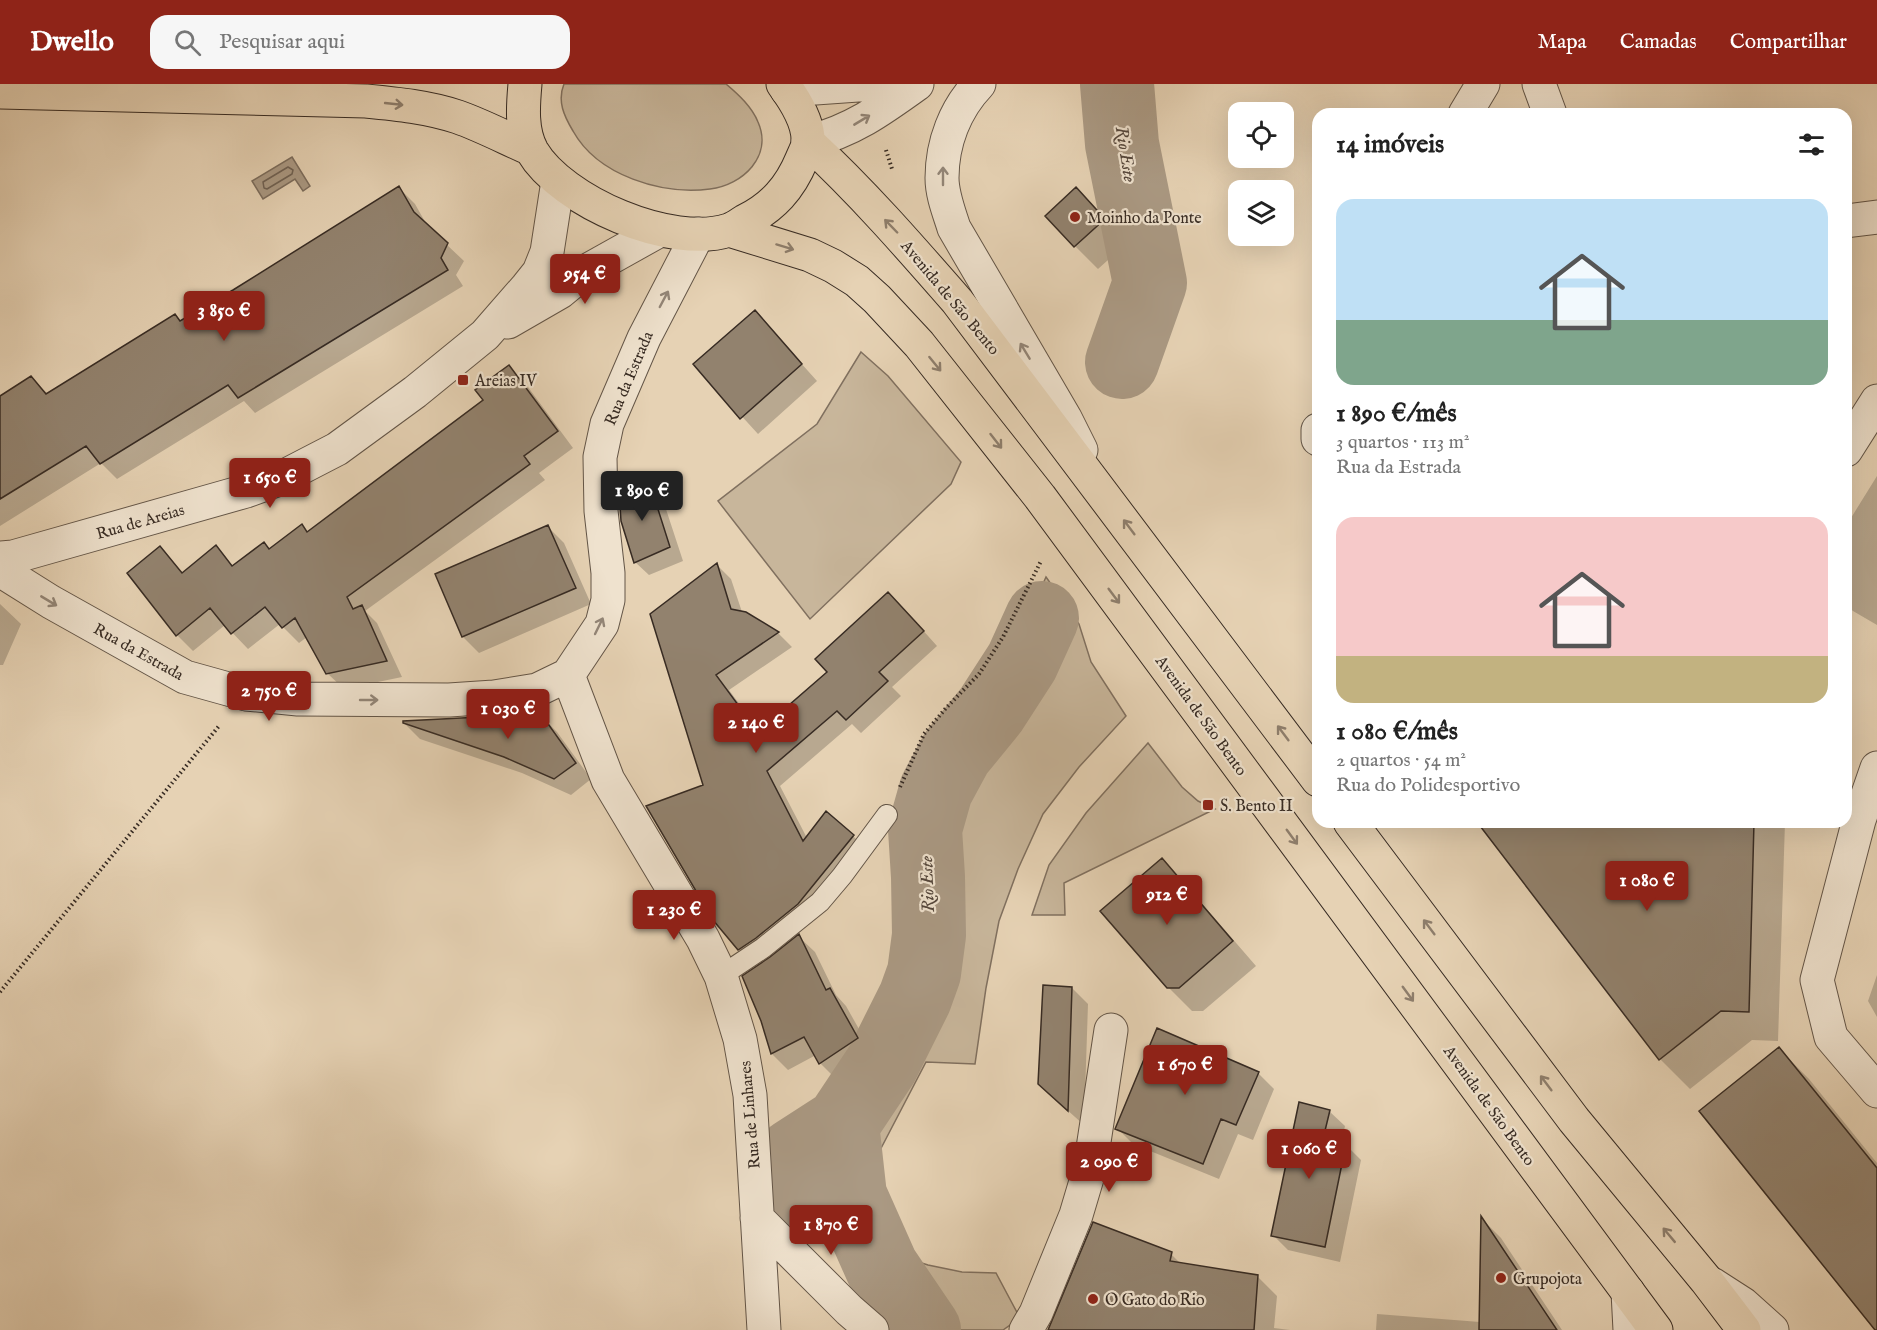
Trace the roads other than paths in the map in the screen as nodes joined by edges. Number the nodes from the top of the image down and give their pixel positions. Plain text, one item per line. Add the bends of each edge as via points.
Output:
1 (525, 84) edge
2 (873, 84) edge
3 (917, 84) edge
4 (978, 84) edge
5 (1483, 84) edge
6 (1539, 84) edge
7 (785, 87) edge
8 (0, 92) edge
9 (1469, 108) edge
10 (1548, 108) edge
11 (808, 142) junction
12 (531, 149) junction
13 (558, 181) junction
14 (1877, 217) edge
15 (1852, 220) edge
16 (660, 230) junction
17 (713, 232) junction
18 (485, 335) junction
19 (1877, 400) edge
20 (1852, 438) edge
21 (1104, 494) junction
22 (0, 558) edge
23 (0, 570) edge
24 (568, 675) junction
25 (1877, 768) edge
26 (1312, 772) edge
27 (887, 815) road end
28 (1355, 828) edge
29 (721, 976) junction
30 (1111, 1030) dead end
31 (1877, 1091) edge
32 (757, 1218) junction
33 (1706, 1280) junction
34 (1628, 1292) junction
35 (764, 1330) edge
36 (872, 1330) edge
37 (1026, 1330) edge
38 (1630, 1330) edge
39 (1656, 1330) edge
40 (1744, 1330) edge
41 (1772, 1330) edge

1 - 12 main road via 524,126
2 - 7 street
11 -> 3 street via 849,128
21 -> 4 street via 1065,418 954,228 946,205 942,179 945,147 962,105
5 - 9 street
6 - 10 street
7 - 11 main road via 798,108
8 -> 12 main road via 366,101 434,110
11 - 17 main road via 797,172 781,196 762,212
21 -> 11 main road, Avenida de São Bento via 957,301 897,232
12 - 13 main road, Avenida de São Bento
13 - 16 main road, Avenida de São Bento via 614,215
13 - 18 street, Rua de Areias via 547,252 539,272
14 - 15 street
16 - 17 main road, Avenida de São Bento
16 - 18 street, Rua de Areias
24 -> 17 street, Rua da Estrada via 602,624 608,600 600,457 607,424 644,338
17 -> 34 main road, Avenida de São Bento via 810,255 833,266 857,281 919,344 1040,497
18 - 22 street, Rua de Areias via 337,449 279,479 164,515
19 - 20 street
26 -> 21 main road, Avenida de São Bento
23 -> 24 street, Rua da Estrada via 185,677 246,694 298,699 494,697 537,690
24 - 29 street, Rua de Linhares via 608,780
25 - 31 street via 1859,820 1817,980 1831,1036
27 - 29 lane via 820,902
33 -> 28 main road via 1574,1120
29 - 32 street, Rua de Linhares via 741,1039 750,1095
30 - 37 street via 1090,1168 1076,1215
32 - 35 street, Rua de Linhares
32 - 36 street
33 - 40 main road
33 - 41 street via 1743,1304
34 - 38 street
34 - 39 main road, Avenida de São Bento

